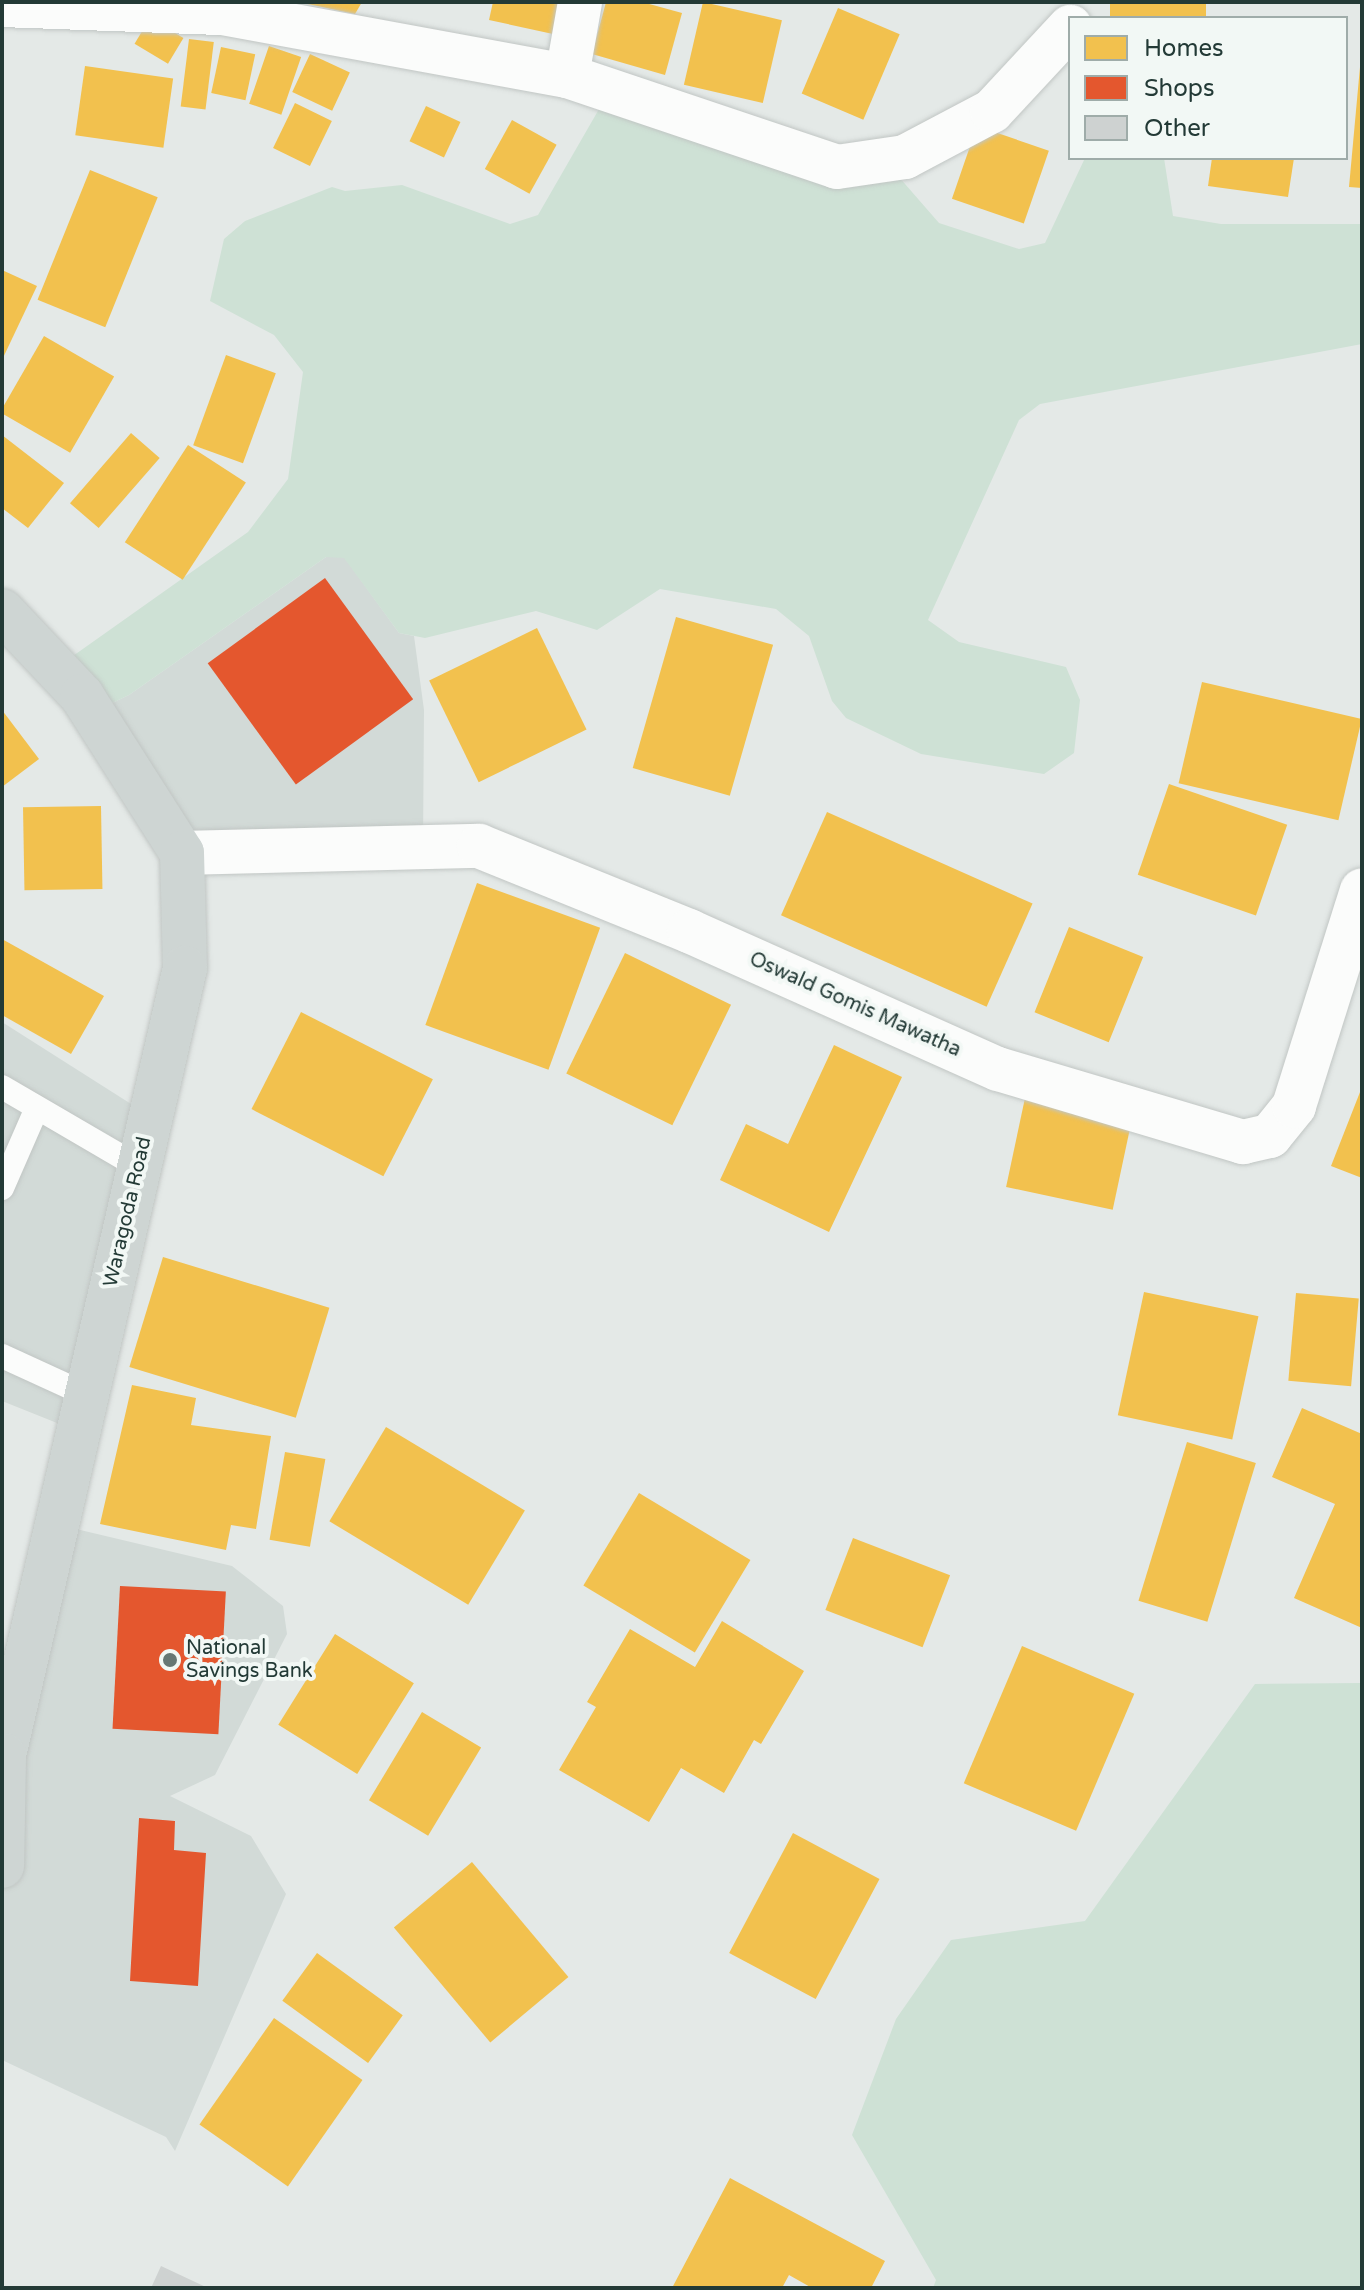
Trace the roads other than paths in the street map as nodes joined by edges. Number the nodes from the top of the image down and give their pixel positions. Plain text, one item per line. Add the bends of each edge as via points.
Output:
1 (580, 2) edge
2 (2, 5) edge
3 (227, 7) edge
4 (1068, 29) edge
5 (567, 76) junction
6 (2, 611) edge
7 (182, 853) junction
8 (1362, 890) edge
9 (2, 1087) edge
10 (37, 1108) junction
11 (139, 1167) junction
12 (2, 1188) edge
13 (2, 1356) edge
14 (85, 1394) junction
15 (3, 1755) edge
16 (2, 1866) edge

1 - 5 street
2 - 3 street
3 - 5 street
4 - 5 street via 992,111 905,157 837,167
6 - 7 main road via 82,696
7 - 8 street, Oswald Gomis Mawatha via 479,846 689,931 998,1069 1243,1142 1270,1136 1294,1106
7 - 11 main road, Waragoda Road via 185,968
9 - 10 lane
10 - 11 lane
10 - 12 lane
11 - 14 main road, Waragoda Road
13 - 14 lane
14 - 15 main road, Waragoda Road
15 - 16 main road, Waragoda Road

